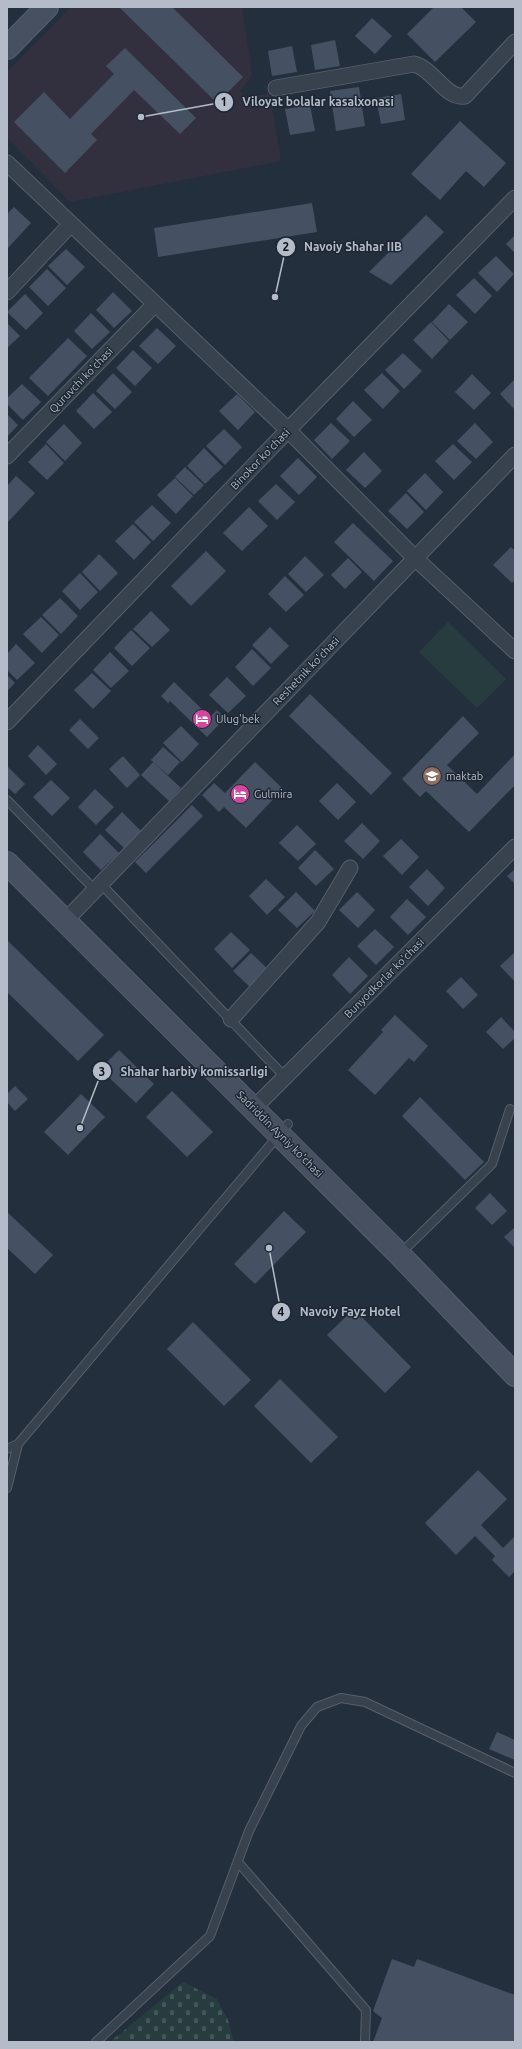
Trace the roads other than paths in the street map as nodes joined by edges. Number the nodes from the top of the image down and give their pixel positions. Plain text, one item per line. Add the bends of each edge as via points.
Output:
1 (27, 7) edge
2 (47, 7) edge
3 (7, 27) edge
4 (515, 42) edge
5 (7, 48) edge
6 (276, 88) dead end
7 (7, 163) edge
8 (515, 198) edge
9 (71, 224) junction
10 (7, 292) edge
11 (155, 304) junction
12 (288, 430) junction
13 (515, 455) edge
14 (7, 456) edge
15 (415, 558) junction
16 (515, 651) edge
17 (7, 722) edge
18 (7, 800) edge
19 (7, 846) edge
20 (515, 847) edge
21 (7, 863) edge
22 (350, 868) dead end
23 (98, 887) junction
24 (69, 917) junction
25 (231, 1020) junction
26 (285, 1077) junction
27 (259, 1103) junction
28 (510, 1108) dead end
29 (284, 1129) junction
30 (404, 1250) junction
31 (515, 1356) edge
32 (515, 1375) edge
33 (18, 1444) junction
34 (7, 1449) edge
35 (7, 1488) edge
36 (515, 1773) edge
37 (238, 1862) junction
38 (96, 2042) edge
39 (365, 2042) edge

1 - 3 main road
2 - 5 main road
4 - 6 street via 465,96 458,97 452,94 427,70 414,64
7 - 9 street
8 - 12 street, Binokor ko'chasi
9 - 10 street
9 - 11 street
11 - 12 street
11 - 14 street, Quruvchi ko'chasi
12 - 15 street
12 - 17 street, Binokor ko'chasi
13 - 15 street, Reshetnik ko'chasi
15 - 16 street
15 - 23 street, Reshetnik ko'chasi
18 - 23 lane
19 - 24 main road, Sadriddin Ayniy ko'chasi
20 - 26 street, Bunyodkorlar ko'chasi
21 - 24 main road, Sadriddin Ayniy ko'chasi
22 - 25 street via 318,922
23 - 24 street, Reshetnik ko'chasi
23 - 25 lane
24 - 27 main road, Sadriddin Ayniy ko'chasi
25 - 26 lane
26 - 27 street, Bunyodkorlar ko'chasi
27 - 29 main road, Sadriddin Ayniy ko'chasi
28 - 30 lane via 492,1164
29 - 30 main road, Sadriddin Ayniy ko'chasi
29 - 33 lane
30 - 31 main road, Sadriddin Ayniy ko'chasi
30 - 32 main road, Sadriddin Ayniy ko'chasi
33 - 34 lane
33 - 35 lane
36 - 37 lane via 364,1702 341,1698 317,1707 301,1726 249,1831
37 - 38 lane via 210,1936
37 - 39 lane via 366,2010

